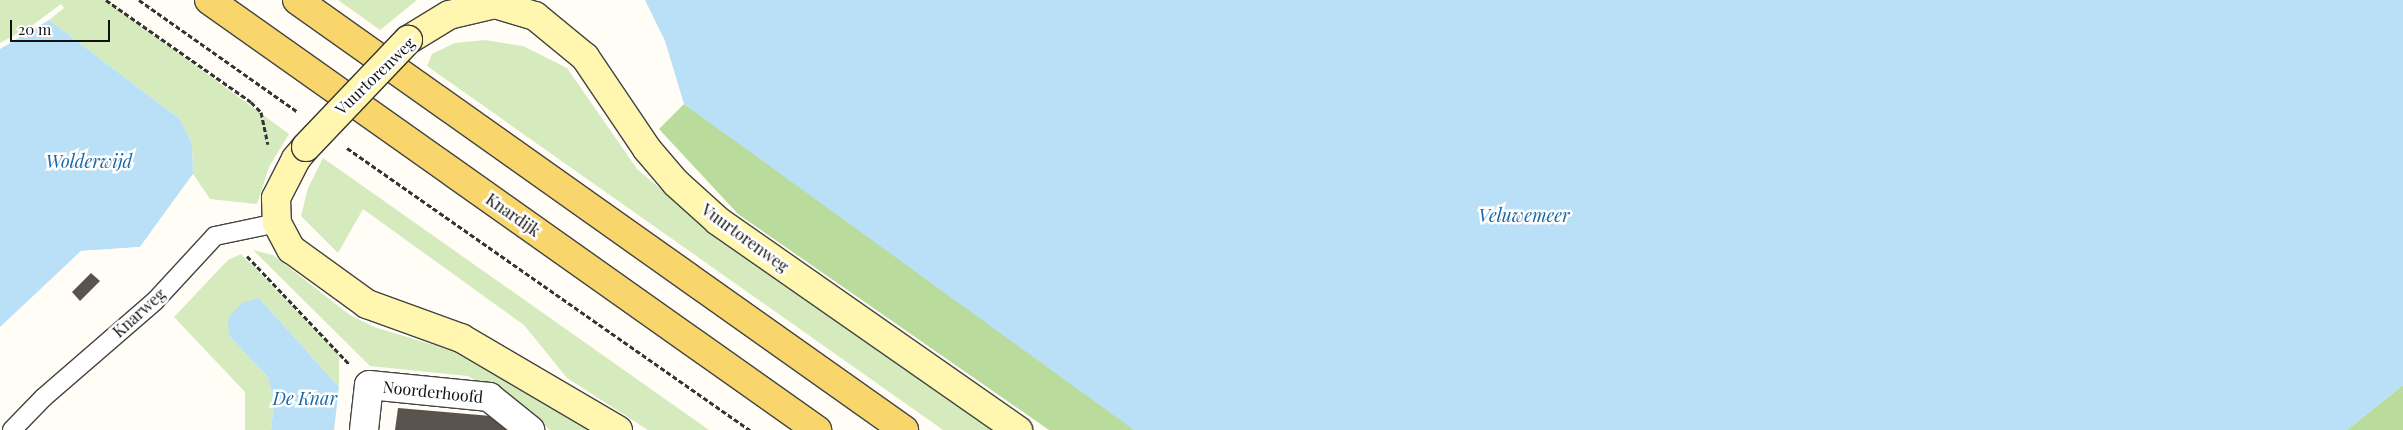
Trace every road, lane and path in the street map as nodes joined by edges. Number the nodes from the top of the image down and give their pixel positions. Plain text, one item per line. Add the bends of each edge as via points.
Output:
1 (106, 0) edge
2 (138, 0) edge
3 (209, 0) edge
4 (297, 0) edge
5 (299, 113) dead end
6 (340, 142) dead end
7 (267, 149) dead end
8 (277, 223) junction
9 (226, 234) junction
10 (369, 385) junction
11 (12, 430) edge
12 (364, 430) edge
13 (530, 430) edge
14 (618, 430) edge
15 (750, 430) edge
16 (816, 430) edge
17 (904, 430) edge
18 (1018, 430) edge

1 - 7 path via 251,102 261,112 269,139
2 - 5 path
3 - 16 main road, Knardijk
4 - 17 main road
6 - 15 path
8 - 9 lane, Knarweg
8 - 14 street, Vuurtorenweg via 291,249 367,304 461,338
8 - 18 street, Vuurtorenweg, bridge via 276,198 296,159 408,40 449,15 495,4 535,16 585,57 647,149 676,183 718,221
9 - 10 path
9 - 11 lane, Knarweg via 215,236 154,301 43,398
10 - 12 street, Noorderhoofd
10 - 13 street, Noorderhoofd via 489,397

